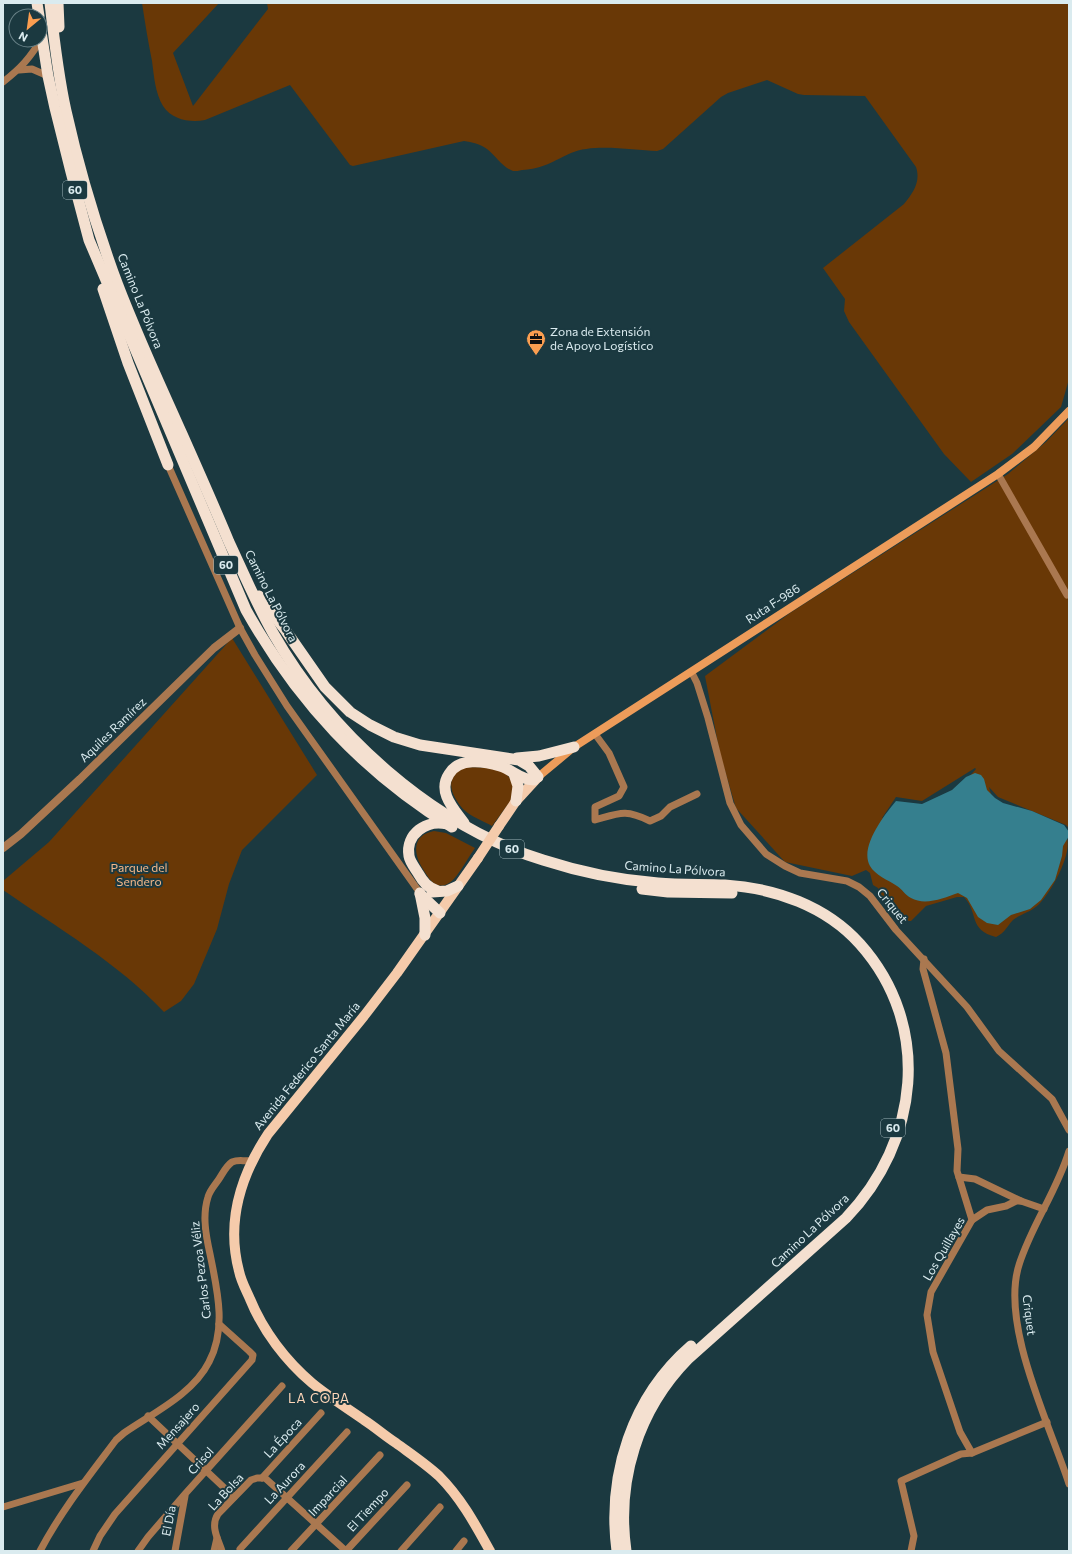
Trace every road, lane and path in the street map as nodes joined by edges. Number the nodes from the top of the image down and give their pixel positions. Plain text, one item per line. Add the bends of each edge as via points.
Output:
1 (50, 3) edge
2 (58, 3) edge
3 (36, 48) edge
4 (45, 48) edge
5 (19, 70) junction
6 (53, 77) junction
7 (3, 82) edge
8 (90, 240) junction
9 (1069, 411) edge
10 (168, 465) joint
11 (998, 474) junction
12 (246, 580) junction
13 (1067, 595) dead end
14 (240, 628) junction
15 (692, 673) junction
16 (595, 734) junction
17 (574, 747) junction
18 (508, 758) junction
19 (514, 774) junction
20 (536, 778) junction
21 (696, 794) dead end
22 (516, 801) junction
23 (452, 827) junction
24 (467, 827) junction
25 (3, 848) edge
26 (478, 858) joint
27 (423, 881) junction
28 (458, 886) junction
29 (438, 891) junction
30 (425, 896) junction
31 (440, 913) junction
32 (425, 935) junction
33 (924, 960) junction
34 (1069, 1130) edge
35 (1069, 1151) edge
36 (252, 1160) junction
37 (959, 1177) junction
38 (1021, 1201) junction
39 (1044, 1208) junction
40 (972, 1220) junction
41 (219, 1324) junction
42 (282, 1386) dead end
43 (321, 1414) dead end
44 (148, 1416) junction
45 (1047, 1422) junction
46 (347, 1432) dead end
47 (177, 1443) junction
48 (972, 1453) junction
49 (380, 1455) dead end
50 (206, 1471) junction
51 (262, 1478) junction
52 (84, 1483) junction
53 (1069, 1484) edge
54 (407, 1485) dead end
55 (185, 1494) junction
56 (234, 1497) junction
57 (286, 1497) junction
58 (3, 1506) edge
59 (440, 1507) dead end
60 (316, 1524) junction
61 (217, 1536) junction
62 (464, 1541) dead end
63 (240, 1549) dead end
64 (40, 1551) edge
65 (93, 1551) edge
66 (138, 1551) edge
67 (175, 1551) edge
68 (214, 1551) edge
69 (222, 1551) edge
70 (291, 1551) edge
71 (346, 1551) edge
72 (400, 1551) edge
73 (456, 1551) edge
74 (490, 1551) edge
75 (617, 1551) edge
76 (626, 1551) edge
77 (911, 1551) edge

1 - 6 highway, Camino La Pólvora / 60
2 - 6 highway
3 - 5 street
4 - 6 highway, Camino La Pólvora / 60
5 - 6 street via 32,70
5 - 7 street
6 - 8 highway, Camino La Pólvora / 60 via 66,153
6 - 12 highway, Camino La Pólvora / 60 via 112,270
8 - 10 highway via 117,332
8 - 23 highway, Camino La Pólvora / 60 via 234,584 271,653 316,712 352,750 397,789
9 - 11 main road, Ruta F-986 via 1034,447
10 - 14 street
11 - 13 street
11 - 15 main road, Ruta F-986
12 - 18 highway via 325,687 360,719 394,737 420,745
12 - 24 highway, Camino La Pólvora / 60 via 287,655 340,725 373,758 409,788
14 - 25 street, Aquiles Ramírez via 214,648 80,779
14 - 30 street via 287,706
15 - 16 main road, Ruta F-986
15 - 33 street, Criquet via 708,718 730,803 741,825 766,854 785,866 800,873 847,881 865,891
16 - 17 main road, Ruta F-986
16 - 21 street via 609,753 624,787 619,796 595,807 595,820 624,812 650,821
17 - 18 highway via 539,756
17 - 20 main road, Ruta F-986
18 - 20 highway via 524,762 532,769
19 - 20 highway via 522,778
19 - 22 highway via 518,786
19 - 24 highway via 499,765 465,762 450,772 445,786 446,796
20 - 22 main road, Ruta F-986
22 - 26 main road, Ruta F-986, bridge
23 - 27 highway via 443,823 428,824 419,829 412,838 408,848 409,859
23 - 75 highway, Camino La Pólvora / 60 via 508,854 562,874 597,882 668,892 752,896 798,910 818,920 859,954 881,988 890,1007 895,1027 901,1064 899,1100 890,1135 878,1163 856,1196 836,1217 687,1349 652,1389 633,1424 619,1470 614,1515
24 - 76 highway, Camino La Pólvora / 60 via 515,851 578,870 657,883 740,887 769,892 802,903 834,921 867,952 892,993 905,1036 909,1070 904,1111 898,1136 871,1188 836,1227 688,1359 665,1385 650,1409 636,1443 626,1480 623,1516
26 - 28 main road, Avenida Federico Santa María
27 - 29 highway
27 - 30 highway
28 - 29 highway via 451,890
28 - 31 main road, Avenida Federico Santa María
29 - 30 highway
30 - 31 highway
30 - 32 highway
31 - 32 main road, Avenida Federico Santa María
32 - 36 main road, Avenida Federico Santa María via 364,1016 276,1123
33 - 34 street, Criquet via 967,1007 999,1051 1052,1099
33 - 37 street via 923,969 946,1053
35 - 39 street, Criquet
36 - 41 street, Carlos Pezoa Véliz via 239,1160 224,1169 208,1199 205,1224 218,1302
36 - 74 main road, Avenida Federico Santa María via 238,1200 234,1228 235,1252 239,1273 263,1325 282,1352 305,1377 439,1476 468,1512
37 - 38 street via 975,1179
37 - 40 street
38 - 39 street
38 - 40 street, Los Quillayes via 987,1210
39 - 45 street, Criquet via 1019,1265 1014,1296 1018,1331
40 - 48 street, Los Quillayes via 931,1292 927,1315 934,1352 960,1432
41 - 44 street, Carlos Pezoa Véliz via 218,1338 203,1372 186,1391
41 - 47 street, Mensajero via 250,1351 253,1355 252,1360
42 - 50 street, Crisol
43 - 51 street, La Época
44 - 47 street
44 - 52 street, Carlos Pezoa Véliz via 116,1440
45 - 48 street
45 - 53 street, Criquet
46 - 57 street, La Aurora
47 - 50 street
47 - 65 street, Mensajero via 115,1514
48 - 77 street via 961,1454 901,1481 914,1536
49 - 60 street, Imparcial
50 - 55 street, Crisol
50 - 56 street
51 - 56 street, La Bolsa via 251,1480
51 - 57 street
52 - 58 street
52 - 64 street, Carlos Pezoa Véliz via 52,1527
54 - 71 street, El Tiempo
55 - 66 street, Crisol
55 - 67 street, El Día
56 - 61 street, La Bolsa via 214,1520
57 - 60 street
57 - 63 street, La Aurora
59 - 72 street
60 - 70 street, Imparcial
60 - 71 street
61 - 68 street
61 - 69 street, La Bolsa
62 - 73 street

